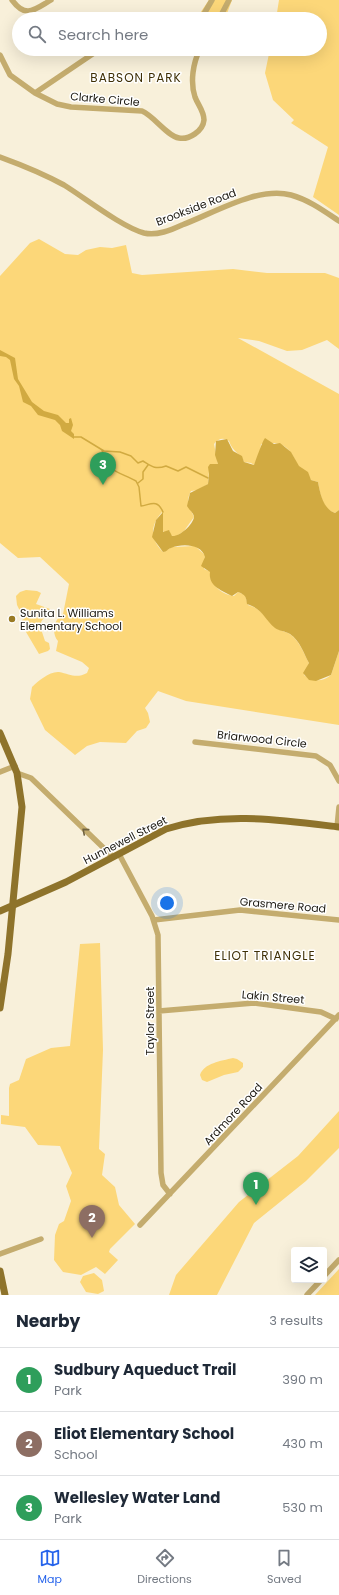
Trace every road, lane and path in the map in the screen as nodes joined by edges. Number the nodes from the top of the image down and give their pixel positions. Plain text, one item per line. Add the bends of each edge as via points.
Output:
1 (12, 0) edge
2 (51, 0) edge
3 (212, 0) edge
4 (229, 0) edge
5 (205, 12) edge
6 (223, 12) edge
7 (0, 55) edge
8 (90, 56) edge
9 (197, 56) edge
10 (35, 94) junction
11 (0, 157) edge
12 (339, 221) edge
13 (0, 733) edge
14 (195, 742) dead end
15 (16, 769) junction
16 (0, 772) edge
17 (339, 781) edge
18 (339, 807) edge
19 (338, 827) edge
20 (116, 856) junction
21 (12, 906) junction
22 (0, 911) edge
23 (154, 920) junction
24 (339, 920) edge
25 (0, 1008) edge
26 (159, 1011) junction
27 (337, 1017) edge
28 (170, 1194) junction
29 (140, 1225) dead end
30 (41, 1239) dead end
31 (0, 1254) edge
32 (339, 1260) edge
33 (0, 1271) edge
34 (327, 1273) edge
35 (318, 1283) edge
36 (5, 1295) edge
37 (307, 1295) edge

1 - 2 street via 21,11 27,12
3 - 5 street
4 - 6 street
7 - 10 street, Clarke Circle via 10,75
8 - 10 street
9 - 10 street, Clarke Circle via 195,97 204,120 198,132 184,138 173,135 142,111 71,107
11 - 12 street, Brookside Road via 63,185 129,226 145,233 168,231 246,199 273,193 300,198
13 - 15 main road
14 - 17 street, Briarwood Circle via 316,756 330,765
15 - 16 street
20 -> 15 street, Taylor Street via 67,815 31,778
15 - 21 main road via 22,811
18 - 19 street
19 - 20 main road, Hunnewell Street via 252,818 209,820 166,829
20 - 21 main road, Hunnewell Street
20 - 23 street, Taylor Street
21 - 22 main road, Hunnewell Street
21 - 25 main road
23 - 24 street, Grasmere Road via 240,910
23 - 26 street, Taylor Street via 159,944
26 - 27 street, Lakin Street via 250,1003 322,1012
26 - 28 street, Taylor Street via 161,1173 163,1185
27 - 28 street, Ardmore Road
28 - 29 street, Ardmore Road
30 - 31 street
32 - 34 street
33 - 36 main road
35 - 37 street

